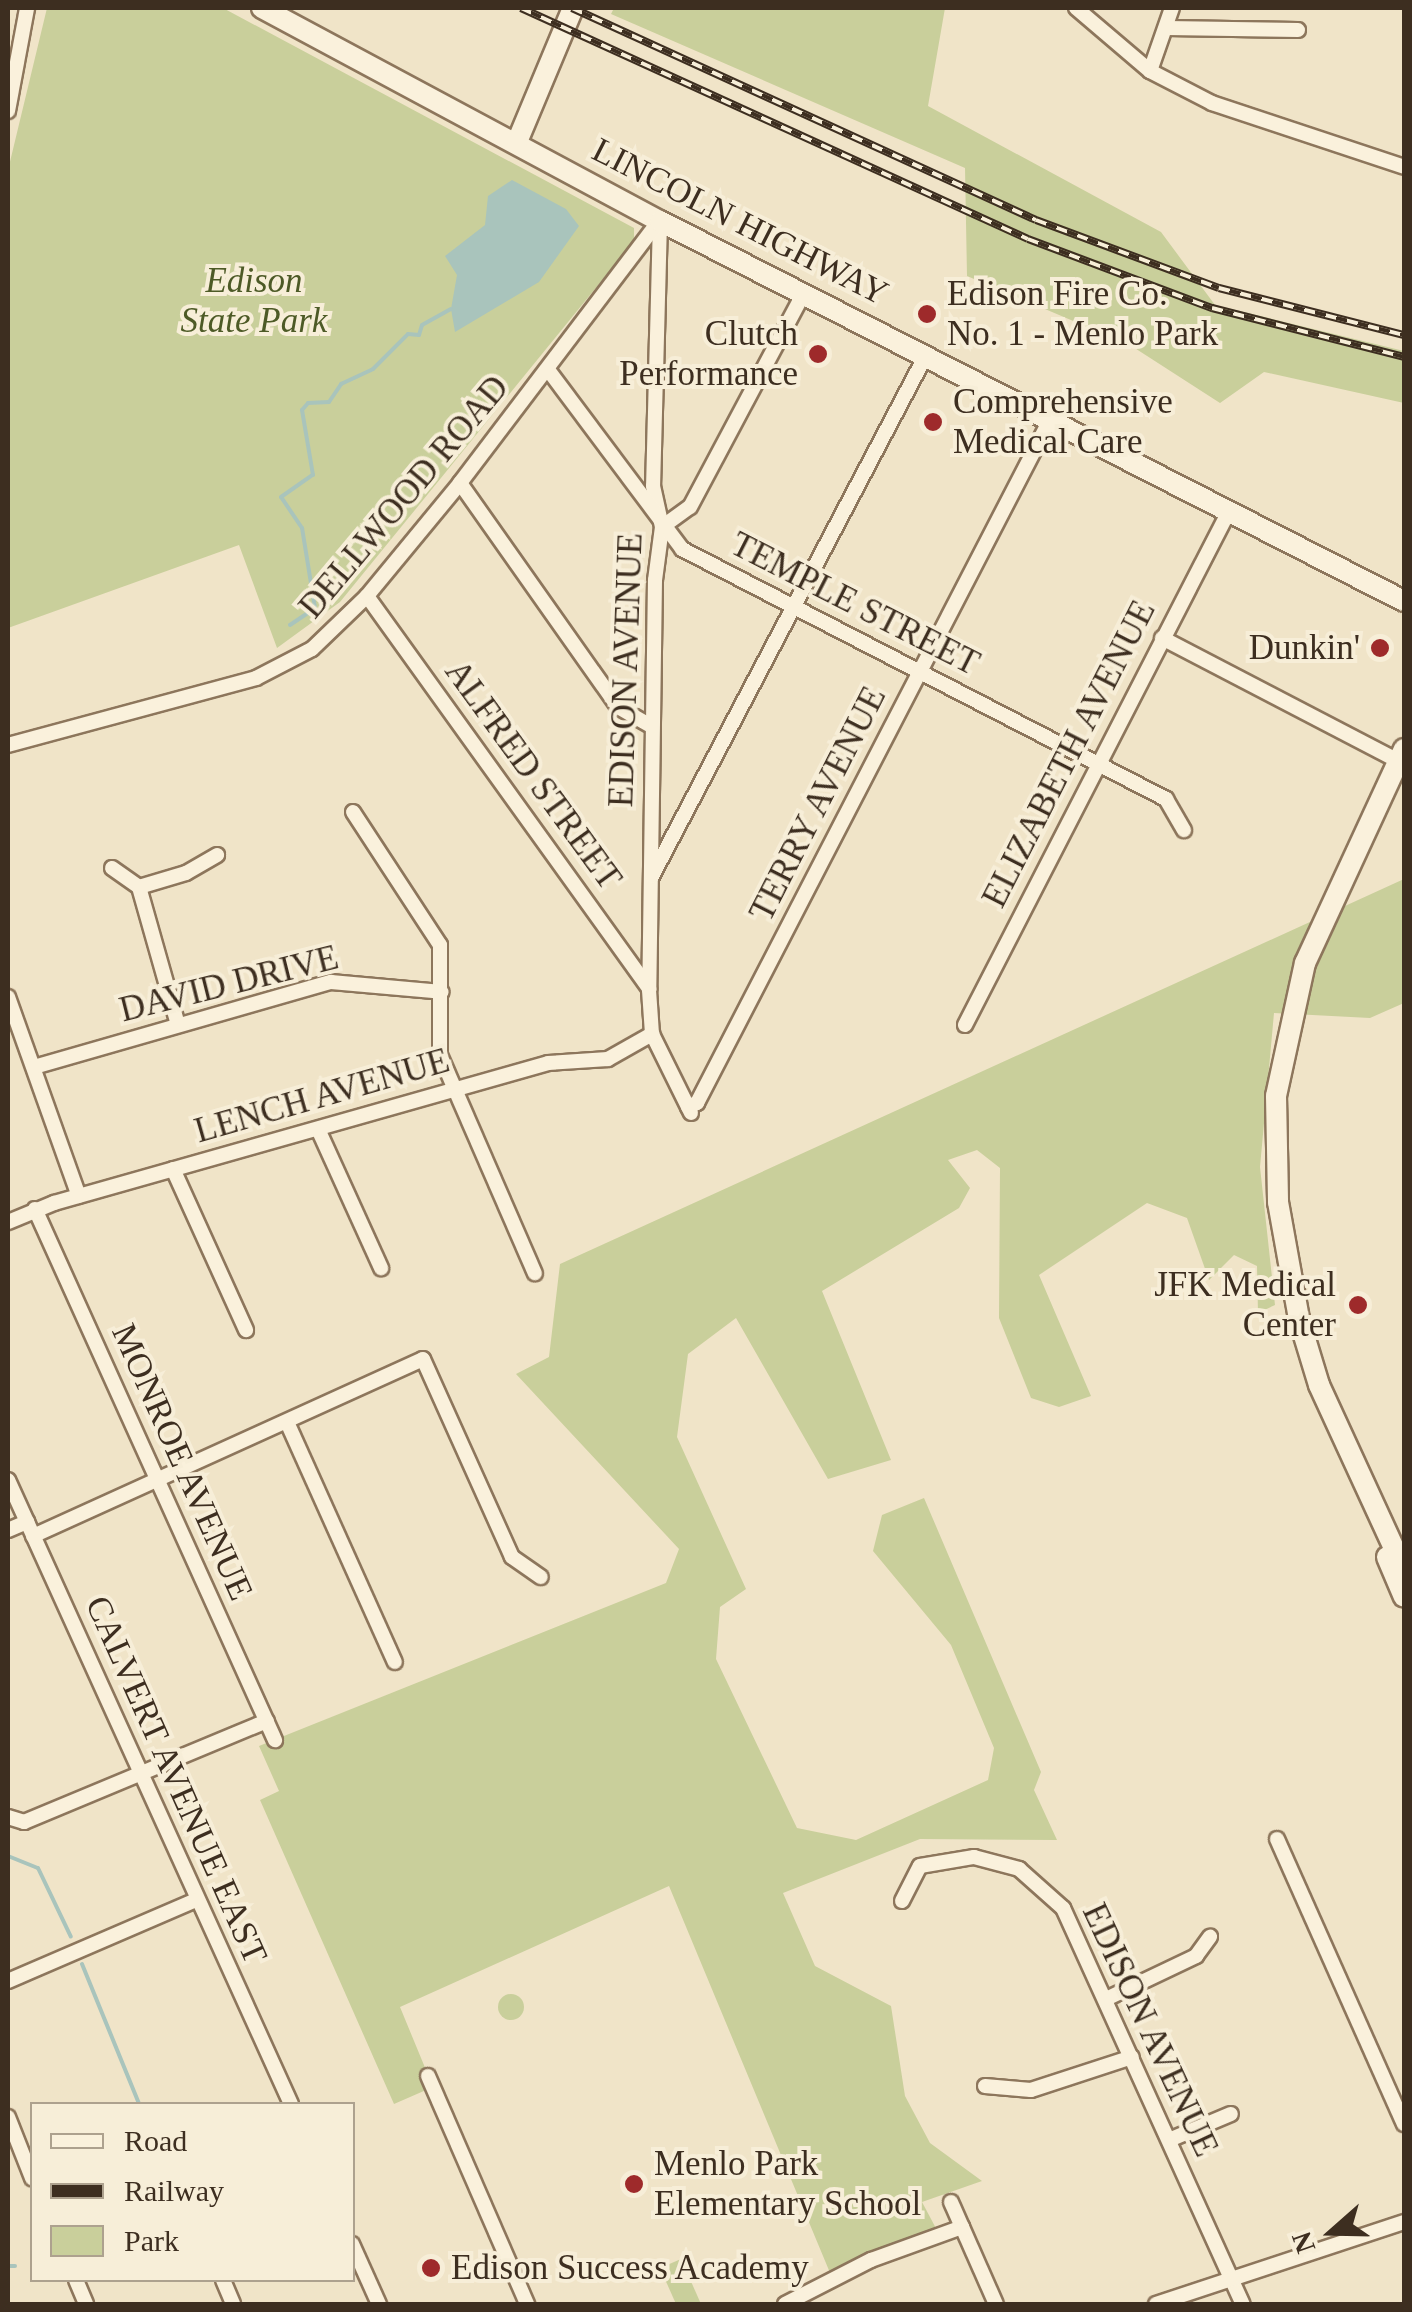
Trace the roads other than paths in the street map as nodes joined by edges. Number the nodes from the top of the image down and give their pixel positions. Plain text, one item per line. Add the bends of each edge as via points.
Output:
1 (27, 8) edge
2 (262, 8) edge
3 (572, 8) edge
4 (1076, 8) edge
5 (1172, 8) edge
6 (1167, 28) junction
7 (1298, 30) dead end
8 (1150, 71) junction
9 (8, 111) edge
10 (517, 142) junction
11 (1404, 167) edge
12 (660, 221) junction
13 (804, 294) junction
14 (926, 355) junction
15 (549, 371) junction
16 (1051, 418) junction
17 (460, 483) junction
18 (1228, 511) junction
19 (662, 527) junction
20 (367, 596) junction
21 (1404, 601) edge
22 (798, 608) junction
23 (1162, 638) junction
24 (920, 670) junction
25 (651, 726) junction
26 (8, 745) edge
27 (1401, 755) edge
28 (1098, 762) junction
29 (353, 812) dead end
30 (1184, 830) dead end
31 (216, 855) dead end
32 (112, 868) dead end
33 (652, 876) junction
34 (139, 887) junction
35 (650, 990) junction
36 (442, 992) junction
37 (8, 997) edge
38 (178, 1024) junction
39 (965, 1025) dead end
40 (652, 1034) junction
41 (34, 1068) junction
42 (453, 1091) junction
43 (690, 1110) joint
44 (318, 1129) junction
45 (173, 1169) junction
46 (79, 1196) junction
47 (35, 1209) junction
48 (8, 1222) edge
49 (381, 1268) dead end
50 (535, 1273) dead end
51 (246, 1330) dead end
52 (1319, 1385) junction
53 (287, 1422) junction
54 (8, 1480) edge
55 (157, 1480) junction
56 (30, 1529) junction
57 (8, 1530) edge
58 (1404, 1570) edge
59 (541, 1576) dead end
60 (1404, 1597) edge
61 (395, 1662) dead end
62 (267, 1722) junction
63 (275, 1740) dead end
64 (140, 1776) junction
65 (10, 1819) edge
66 (1276, 1839) dead end
67 (196, 1900) junction
68 (902, 1901) dead end
69 (1210, 1938) dead end
70 (8, 1981) edge
71 (1106, 1999) junction
72 (1132, 2057) junction
73 (428, 2076) dead end
74 (985, 2086) dead end
75 (290, 2102) edge
76 (1231, 2114) dead end
77 (8, 2117) edge
78 (1404, 2124) edge
79 (1169, 2140) junction
80 (30, 2173) edge
81 (952, 2202) dead end
82 (1404, 2222) edge
83 (962, 2227) junction
84 (355, 2251) edge
85 (1231, 2278) junction
86 (378, 2304) edge
87 (527, 2304) edge
88 (785, 2304) edge
89 (996, 2304) edge
90 (1156, 2304) edge
91 (1243, 2304) edge

1 - 9 street
2 - 10 main road, LINCOLN HIGHWAY
3 - 10 main road
4 - 8 street
5 - 6 street
6 - 7 street
6 - 8 street
8 - 11 street via 1212,103
10 - 12 main road, LINCOLN HIGHWAY
12 - 13 main road, LINCOLN HIGHWAY
12 - 15 street, DELLWOOD ROAD
12 - 19 street, EDISON AVENUE via 653,486
13 - 14 main road, LINCOLN HIGHWAY
13 - 19 street via 690,506
14 - 16 main road, LINCOLN HIGHWAY
14 - 22 street
15 - 17 street, DELLWOOD ROAD
15 - 19 street, TEMPLE STREET
16 - 18 main road, LINCOLN HIGHWAY
16 - 24 street, TERRY AVENUE
17 - 20 street, DELLWOOD ROAD
17 - 25 street via 618,707
18 - 21 main road, LINCOLN HIGHWAY
18 - 23 street, ELIZABETH AVENUE
19 - 22 street, TEMPLE STREET via 682,549
19 - 25 street, EDISON AVENUE
20 - 26 street, DELLWOOD ROAD via 312,650 277,670
20 - 35 street, ALFRED STREET
22 - 24 street, TEMPLE STREET
22 - 33 street
23 - 27 street
23 - 28 street, ELIZABETH AVENUE
24 - 28 street, TEMPLE STREET
24 - 43 street, TERRY AVENUE
25 - 33 street, EDISON AVENUE
27 - 52 main road via 1305,963 1276,1096 1278,1202
28 - 30 street, TEMPLE STREET via 1166,798
28 - 39 street, ELIZABETH AVENUE
29 - 36 street via 432,926 442,956
31 - 34 street via 186,873
32 - 34 street
33 - 35 street, EDISON AVENUE
34 - 38 street
35 - 40 street, EDISON AVENUE
36 - 38 street, DAVID DRIVE via 331,982
36 - 42 street via 437,1038
37 - 41 street
38 - 41 street, DAVID DRIVE
40 - 42 street, LENCH AVENUE via 608,1059 548,1063
40 - 43 street, EDISON AVENUE
41 - 46 street
42 - 44 street, LENCH AVENUE
42 - 50 street
44 - 45 street, LENCH AVENUE
44 - 49 street
45 - 46 street, LENCH AVENUE
45 - 51 street
46 - 47 street, LENCH AVENUE
47 - 48 street, LENCH AVENUE
47 - 55 street, MONROE AVENUE
52 - 58 main road
52 - 60 main road via 1325,1419
53 - 55 street
53 - 59 street via 422,1358 512,1556
53 - 61 street
54 - 56 street, CALVERT AVENUE EAST
55 - 56 street
55 - 62 street, MONROE AVENUE
56 - 57 street
56 - 64 street, CALVERT AVENUE EAST
62 - 63 street, MONROE AVENUE
62 - 64 street
64 - 65 street via 24,1822
64 - 67 street, CALVERT AVENUE EAST
66 - 78 street
67 - 70 street
67 - 75 street, CALVERT AVENUE EAST
68 - 71 street, EDISON AVENUE via 911,1876 936,1860 974,1857 1019,1870 1063,1908
69 - 71 street via 1196,1956
71 - 72 street, EDISON AVENUE
72 - 74 street via 1031,2090
72 - 79 street, EDISON AVENUE
73 - 87 street
76 - 79 street
77 - 80 street
79 - 85 street, EDISON AVENUE
81 - 83 street
82 - 85 street
83 - 88 street via 871,2260
83 - 89 street
84 - 86 street
85 - 90 street
85 - 91 street, EDISON AVENUE

